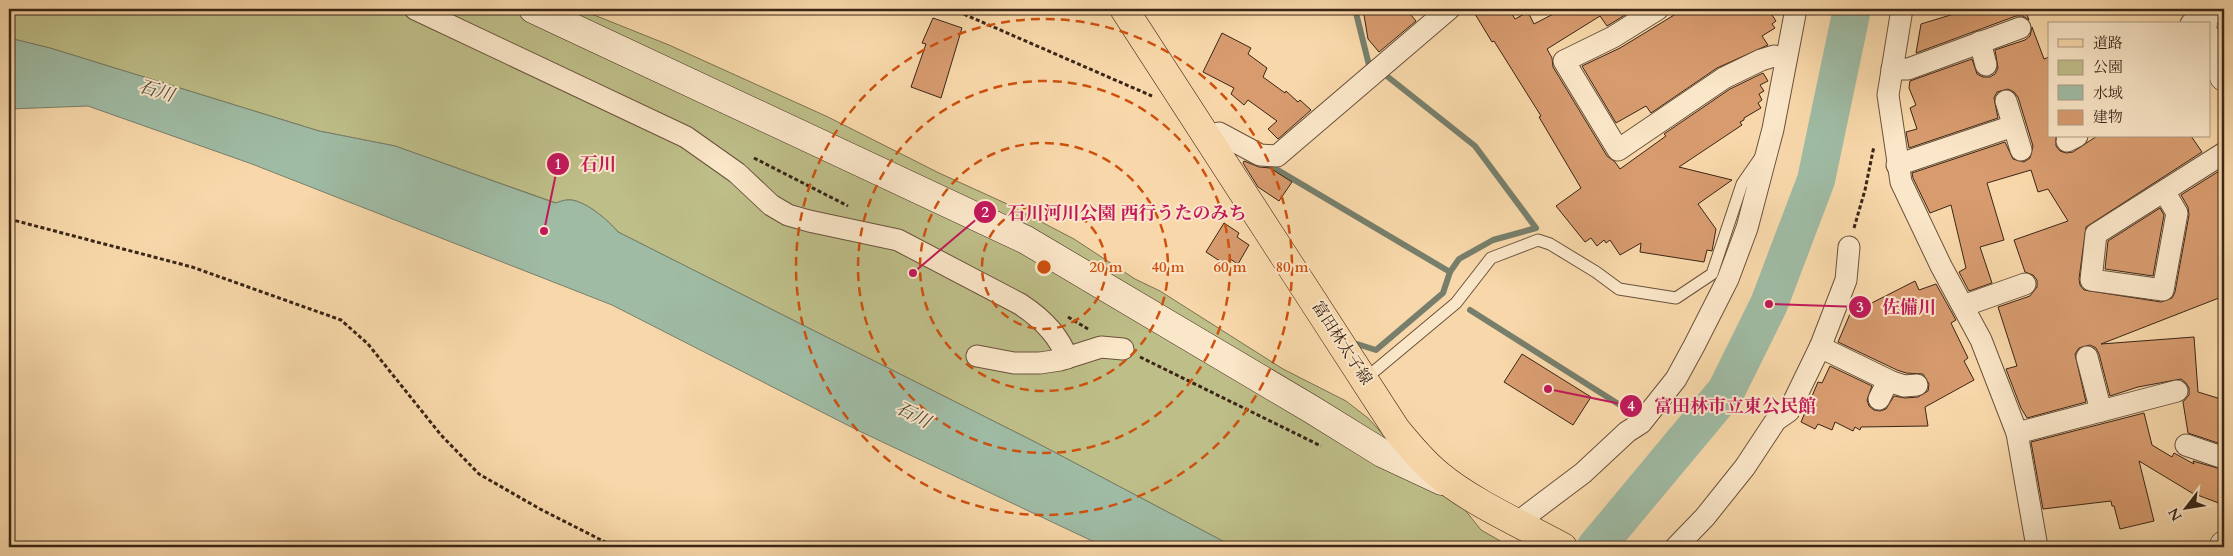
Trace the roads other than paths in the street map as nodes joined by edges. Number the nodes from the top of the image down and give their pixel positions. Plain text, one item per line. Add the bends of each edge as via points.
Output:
1 (415, 9) edge
2 (533, 9) edge
3 (1124, 9) edge
4 (1449, 9) edge
5 (1658, 9) edge
6 (1796, 9) edge
7 (1902, 9) edge
8 (2020, 28) dead end
9 (1980, 42) junction
10 (2210, 42) edge
11 (1786, 58) junction
12 (1986, 64) dead end
13 (1892, 69) junction
14 (2218, 71) edge
15 (2006, 100) dead end
16 (2014, 126) junction
17 (1208, 138) junction
18 (1769, 145) junction
19 (2021, 150) dead end
20 (2224, 153) edge
21 (1897, 165) junction
22 (2164, 191) junction
23 (1848, 247) road end
24 (2025, 284) dead end
25 (1963, 306) junction
26 (1820, 347) junction
27 (1122, 349) dead end
28 (977, 356) dead end
29 (2087, 357) dead end
30 (1067, 358) junction
31 (1365, 379) junction
32 (1888, 381) junction
33 (1916, 385) dead end
34 (2177, 391) dead end
35 (1879, 400) dead end
36 (2100, 411) junction
37 (2017, 433) junction
38 (2186, 445) dead end
39 (2224, 458) edge
40 (1451, 484) junction
41 (1521, 524) junction
42 (1563, 547) edge
43 (1676, 547) edge
44 (2037, 547) edge

1 - 30 street via 686,137 737,173 771,205 788,214 898,240 1020,304 1036,314 1052,332 1063,345
2 - 40 street via 1026,240 1382,453
3 - 17 main road, 富田林太子線
4 - 17 street via 1277,156 1260,154 1219,133
5 - 11 street via 1613,37 1564,61 1618,150 1724,78 1761,60 1774,56
6 - 11 street
7 - 13 street
8 - 9 street
9 - 12 street
9 - 13 street via 1908,69
10 - 14 street
11 - 18 street
13 - 21 street via 1888,95
15 - 16 street
16 - 19 street
16 - 21 street
17 - 31 main road, 富田林太子線
18 - 31 lane via 1742,184 1712,274 1676,298 1619,289 1550,244 1538,240 1491,258 1456,303
18 - 41 street via 1747,228 1728,279 1676,379 1641,423
20 - 22 street
21 - 25 street via 1922,229
22 - 22 street via 2096,234 2091,280 2163,290 2177,213
23 - 26 street via 1846,280
24 - 25 street
25 - 37 street via 1981,340
26 - 32 street
26 - 43 street via 1789,411 1776,420 1745,467
27 - 30 street via 1101,347
28 - 30 street via 1014,363
29 - 36 street
31 - 40 main road, 富田林太子線 via 1396,429 1423,461
32 - 33 street via 1904,386
32 - 35 street
34 - 36 street
36 - 37 street
37 - 44 street
38 - 39 street
40 - 41 main road, 富田林太子線
41 - 42 main road, 富田林太子線

